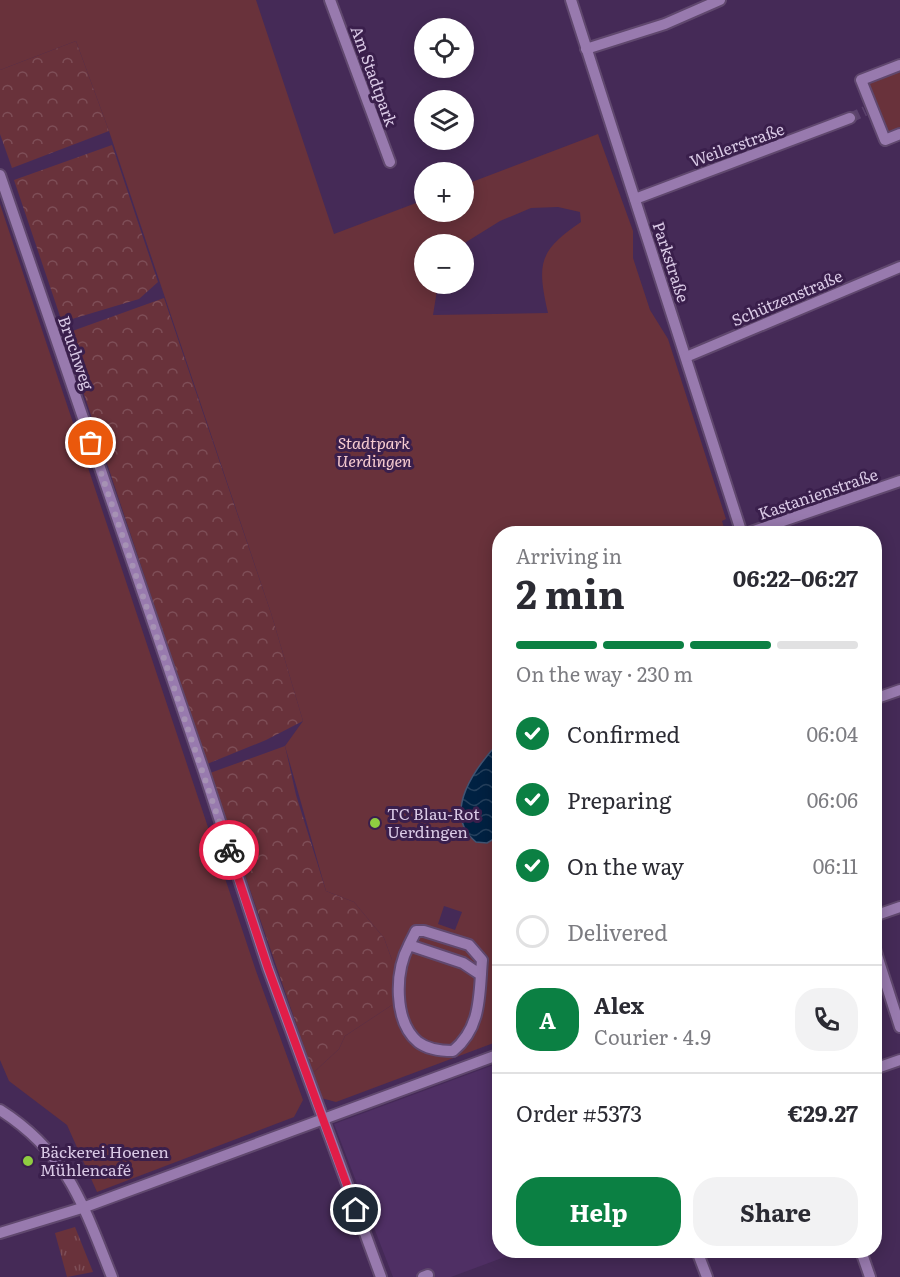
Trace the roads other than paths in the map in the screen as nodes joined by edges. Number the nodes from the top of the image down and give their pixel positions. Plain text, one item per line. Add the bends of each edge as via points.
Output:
1 (330, 0) edge
2 (571, 0) edge
3 (720, 0) edge
4 (586, 49) junction
5 (900, 65) edge
6 (850, 118) tunnel mouth
7 (900, 134) edge
8 (390, 162) dead end
9 (0, 175) edge
10 (635, 199) junction
11 (900, 267) edge
12 (686, 357) junction
13 (900, 481) edge
14 (741, 526) edge
15 (768, 526) edge
16 (900, 690) edge
17 (882, 696) edge
18 (900, 907) edge
19 (882, 913) edge
20 (409, 945) junction
21 (882, 971) edge
22 (481, 975) junction
23 (900, 1027) edge
24 (453, 1050) junction
25 (492, 1058) edge
26 (900, 1060) edge
27 (882, 1066) edge
28 (456, 1074) junction
29 (0, 1110) edge
30 (322, 1120) junction
31 (85, 1207) junction
32 (0, 1233) edge
33 (700, 1258) edge
34 (863, 1258) edge
35 (112, 1277) edge
36 (381, 1277) edge
37 (707, 1277) edge
38 (870, 1277) edge

1 - 8 street, Am Stadtpark
2 - 4 street, Parkstraße
3 - 4 street via 665,24
4 - 10 street, Parkstraße
5 - 7 street via 861,80 869,110 885,140
6 - 10 street, Weilerstraße
9 - 30 street, Bruchweg
10 - 12 street, Parkstraße
11 - 12 street, Schützenstraße
12 - 14 street, Parkstraße
13 - 15 street, Kastanienstraße
16 - 17 street
18 - 19 street
20 - 22 street via 463,963
20 - 22 street via 416,931 469,945 482,960
20 - 24 street via 401,959 400,1009 411,1035 419,1043
21 - 23 street
22 - 24 street via 472,1030
24 - 28 street
25 - 28 street
26 - 27 street
28 - 30 street
29 - 31 street via 47,1148 65,1170
30 - 31 street
30 - 36 street, Bruchweg
31 - 32 street
31 - 35 street
33 - 37 street
34 - 38 street

